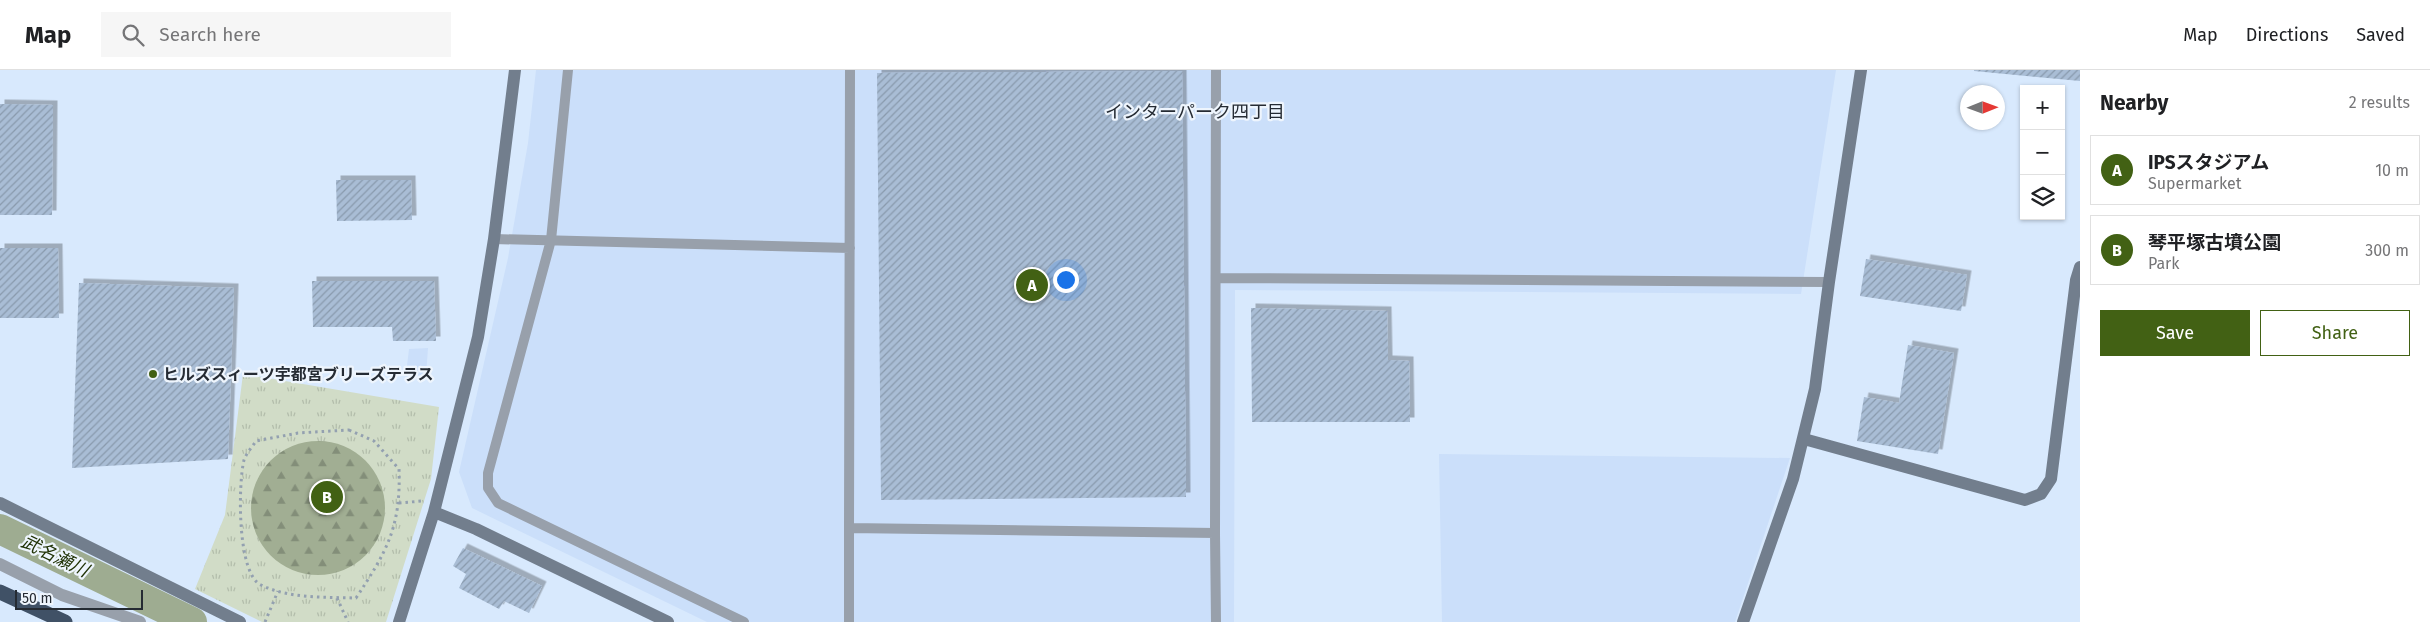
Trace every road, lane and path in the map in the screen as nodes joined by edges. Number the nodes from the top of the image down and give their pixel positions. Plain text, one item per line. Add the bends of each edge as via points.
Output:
1 (515, 70) edge
2 (568, 70) edge
3 (850, 70) edge
4 (1216, 70) edge
5 (1861, 70) edge
6 (494, 239) junction
7 (551, 240) junction
8 (850, 248) junction
9 (2080, 267) edge
10 (1216, 278) junction
11 (1829, 282) junction
12 (1804, 439) junction
13 (438, 498) junction
14 (0, 503) edge
15 (399, 503) junction
16 (434, 512) junction
17 (850, 528) junction
18 (1215, 533) junction
19 (0, 564) edge
20 (278, 591) junction
21 (0, 592) edge
22 (337, 598) junction
23 (65, 622) edge
24 (140, 622) edge
25 (240, 622) edge
26 (265, 622) edge
27 (348, 622) edge
28 (399, 622) edge
29 (668, 622) edge
30 (744, 622) edge
31 (849, 622) edge
32 (1216, 622) edge
33 (1743, 622) edge

1 - 6 street
2 - 7 lane
3 - 8 lane
4 - 10 lane
5 - 11 street
6 - 7 lane
6 - 13 street via 478,337
7 - 8 lane
7 - 30 lane via 488,473 488,488 498,504
8 - 17 lane
9 - 12 street via 2060,393 2051,479 2041,494 2024,500
10 - 11 lane
10 - 18 lane
11 - 12 street via 1815,389
12 - 33 street via 1793,480
13 - 15 path
13 - 16 street
14 - 25 street
15 - 20 path via 399,469 374,441 349,430 256,440 244,460 243,548 250,575 259,585
15 - 22 path via 382,558 356,598
16 - 28 street
16 - 29 street
17 - 18 lane
17 - 31 lane
18 - 32 lane
19 - 24 street via 62,595
20 - 22 path
20 - 26 path
21 - 23 highway
22 - 27 path

